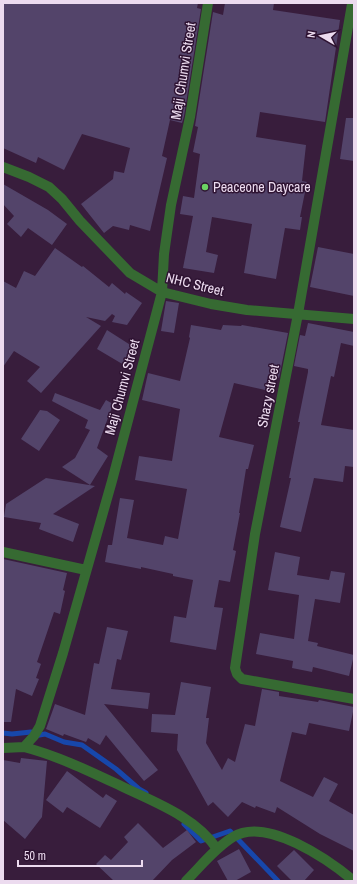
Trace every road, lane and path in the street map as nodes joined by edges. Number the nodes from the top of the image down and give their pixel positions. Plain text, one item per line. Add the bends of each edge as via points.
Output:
1 (208, 3) edge
2 (351, 4) edge
3 (3, 167) edge
4 (162, 292) junction
5 (298, 314) junction
6 (354, 319) edge
7 (3, 552) edge
8 (86, 570) junction
9 (354, 700) edge
10 (24, 747) junction
11 (3, 748) edge
12 (218, 849) junction
13 (186, 881) edge
14 (354, 881) edge

1 - 4 street, Maji Chumvi Street via 190,117 171,205
2 - 5 street, Shazy street
3 - 4 street, NHC Street via 49,187 130,273
4 - 5 street, NHC Street via 247,310
4 - 8 street, Maji Chumvi Street
5 - 6 street, NHC Street
5 - 9 street, Shazy street via 255,534 235,668 242,679
7 - 8 street
8 - 10 street, Maji Chumvi Street via 40,726
10 - 11 street
10 - 12 street via 63,760 169,810 197,827
12 - 13 street
12 - 14 street via 234,836 259,831 302,846 339,868

